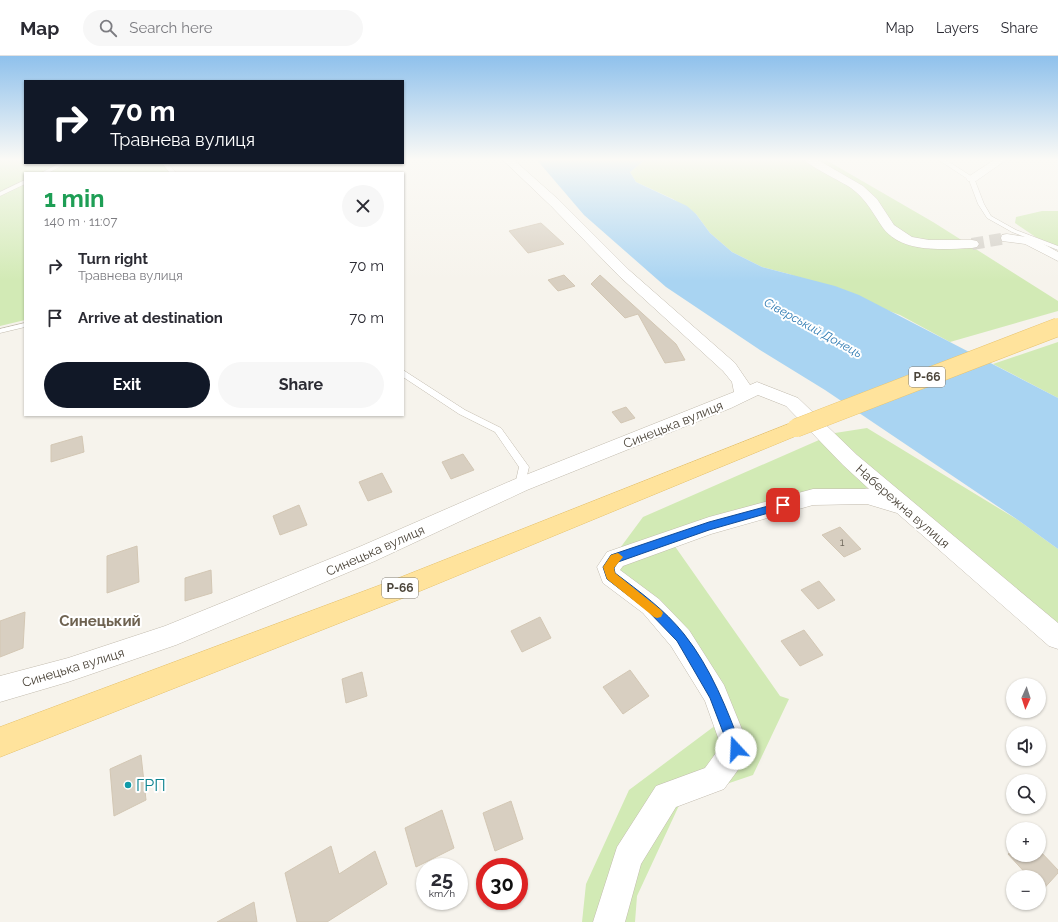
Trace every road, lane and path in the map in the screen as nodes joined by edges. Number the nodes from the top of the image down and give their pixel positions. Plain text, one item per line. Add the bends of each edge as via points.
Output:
1 (552, 200) edge
2 (871, 200) edge
3 (980, 200) edge
4 (1006, 238) tunnel mouth
5 (972, 244) tunnel mouth
6 (1058, 248) edge
7 (1058, 257) edge
8 (24, 325) edge
9 (1058, 327) edge
10 (0, 331) edge
11 (404, 374) edge
12 (744, 395) junction
13 (520, 485) junction
14 (915, 517) junction
15 (1058, 638) edge
16 (0, 689) edge
17 (0, 742) edge
18 (609, 922) edge

1 - 12 street via 624,273 729,367 740,381
2 - 5 street via 891,229 913,242
3 - 6 lane via 989,217 1014,231
4 - 7 street via 1028,241
8 - 10 lane
9 - 17 main road, Р-66, bridge via 796,428 588,514 267,640
11 - 13 lane via 462,412 498,430 524,467
12 - 13 street, Синецька вулиця
12 - 14 street, Набережна вулиця via 757,388 792,402 850,460
13 - 16 street, Синецька вулиця via 366,554 167,637 68,670
14 - 15 street, Набережна вулиця
14 - 18 street via 892,502 867,496 813,497 709,526 615,558 608,567 611,576 651,606 680,638 715,694 736,749 714,780 666,796 628,858

